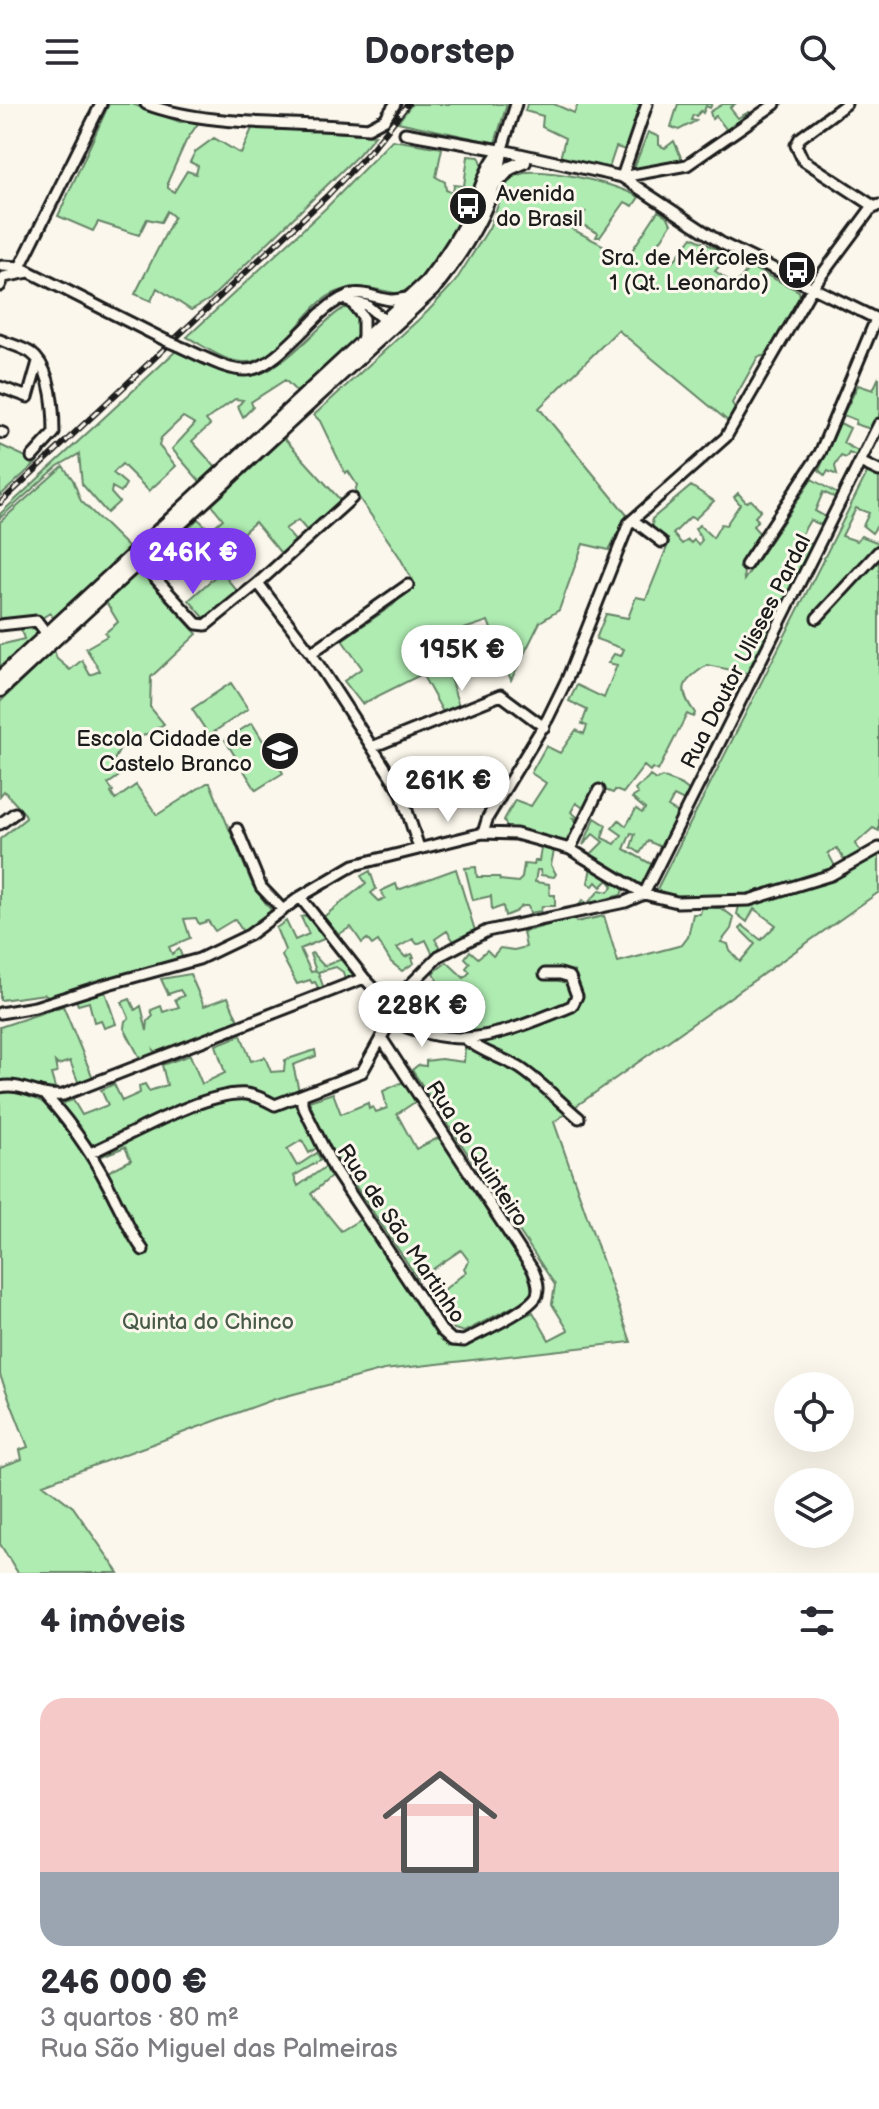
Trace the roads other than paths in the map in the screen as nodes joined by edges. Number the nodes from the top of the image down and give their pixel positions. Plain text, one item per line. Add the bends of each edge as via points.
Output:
1 (101, 104) edge
2 (146, 104) edge
3 (395, 104) edge
4 (516, 104) edge
5 (647, 104) edge
6 (775, 104) edge
7 (846, 104) edge
8 (405, 133) dead end
9 (501, 152) junction
10 (548, 161) junction
11 (524, 162) junction
12 (622, 177) junction
13 (492, 189) junction
14 (877, 206) edge
15 (26, 254) junction
16 (1, 265) edge
17 (24, 270) junction
18 (2, 281) edge
19 (812, 288) junction
20 (370, 296) junction
21 (410, 298) junction
22 (342, 299) junction
23 (352, 303) junction
24 (878, 319) edge
25 (388, 324) junction
26 (0, 340) edge
27 (363, 341) junction
28 (38, 362) junction
29 (0, 387) edge
30 (879, 424) edge
31 (32, 457) dead end
32 (860, 462) junction
33 (879, 471) edge
34 (352, 498) dead end
35 (633, 520) junction
36 (662, 542) dead end
37 (879, 551) edge
38 (136, 557) junction
39 (746, 565) dead end
40 (258, 583) junction
41 (408, 585) dead end
42 (817, 618) dead end
43 (0, 625) edge
44 (47, 634) junction
45 (311, 653) junction
46 (0, 678) edge
47 (0, 690) edge
48 (544, 727) junction
49 (372, 747) junction
50 (599, 790) dead end
51 (15, 813) dead end
52 (0, 824) edge
53 (237, 829) dead end
54 (483, 833) junction
55 (419, 848) junction
56 (879, 848) edge
57 (570, 849) junction
58 (644, 894) junction
59 (300, 897) junction
60 (283, 910) junction
61 (545, 974) dead end
62 (364, 978) junction
63 (390, 1005) junction
64 (0, 1013) edge
65 (391, 1020) junction
66 (464, 1038) junction
67 (382, 1039) junction
68 (0, 1087) edge
69 (302, 1095) junction
70 (47, 1097) junction
71 (579, 1118) dead end
72 (90, 1153) junction
73 (143, 1250) dead end
74 (538, 1290) joint

1 - 15 street
2 - 3 street via 208,118 368,128 385,119
4 - 9 street
5 - 12 street
6 - 12 street via 687,165
7 - 14 street via 796,145 803,160
8 - 9 street
9 - 10 street
9 - 11 street via 510,162
9 - 13 main road
9 - 21 main road via 451,251
10 - 11 street
10 - 12 street
11 - 13 main road via 510,168
12 - 19 street via 723,244
13 - 25 main road via 459,256 433,289
14 - 19 street
15 - 16 street
15 - 17 street
16 - 17 street
16 - 18 street
17 - 18 street
17 - 22 street, bridge via 238,371 274,359 329,305
19 - 24 street
19 - 35 street via 726,437
20 - 21 street
20 - 22 street via 351,293
20 - 25 street
21 - 25 main road
22 - 23 street
23 - 25 street via 366,305
23 - 27 street via 363,317
24 - 39 street via 820,453
25 - 27 main road
25 - 38 main road
26 - 28 street via 32,353
27 - 38 main road
28 - 29 street via 28,397
28 - 31 street via 54,411 54,433
30 - 32 street, Rua Doutor Ulisses Pardal
32 - 33 street
32 - 58 street, Rua Doutor Ulisses Pardal
34 - 40 street
35 - 36 street
35 - 48 street
37 - 42 street
38 - 40 street via 201,626
38 - 44 main road
38 - 47 main road
40 - 45 street
41 - 45 street
43 - 44 street via 37,621
44 - 46 main road
45 - 49 street
48 - 49 street via 501,695
48 - 54 street
49 - 55 street via 406,802
50 - 57 street
51 - 52 street
53 - 60 street via 261,887
54 - 55 street
54 - 57 street via 516,834
55 - 59 street via 354,865
56 - 58 street via 831,875 749,900 677,902
57 - 58 street
58 - 63 street via 487,931 439,956
59 - 60 street
59 - 62 street
60 - 64 street via 249,935 199,959
61 - 66 street via 570,977 577,996 572,1006
62 - 63 street
62 - 70 street
63 - 65 street
65 - 66 street via 413,1031
65 - 67 street
66 - 71 street via 522,1070
67 - 69 street via 362,1072
67 - 74 street, Rua do Quinteiro via 533,1270
68 - 70 street via 16,1086
69 - 72 street via 275,1105 245,1094 224,1097
69 - 74 street, Rua de São Martinho via 334,1169 452,1340 464,1341 530,1304
70 - 72 street
72 - 73 street

